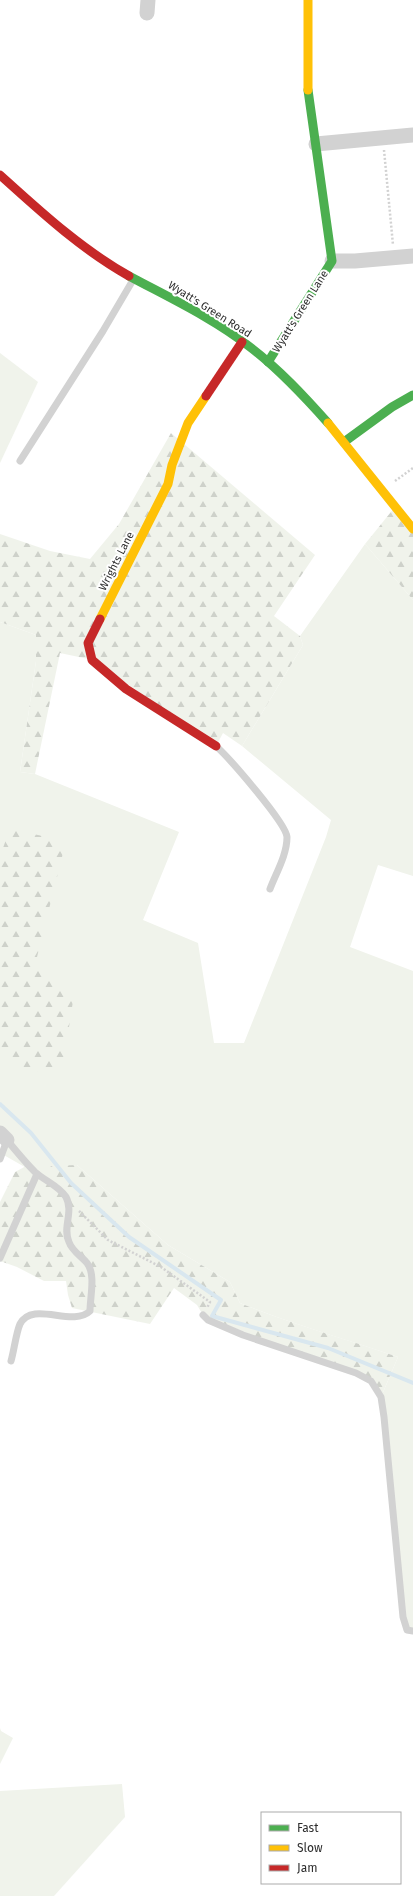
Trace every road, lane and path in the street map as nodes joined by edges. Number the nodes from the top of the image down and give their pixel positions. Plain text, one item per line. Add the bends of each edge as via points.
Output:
1 (308, 0) edge
2 (413, 135) edge
3 (382, 138) junction
4 (316, 144) junction
5 (0, 174) edge
6 (413, 256) edge
7 (394, 258) junction
8 (332, 261) junction
9 (134, 278) junction
10 (242, 342) junction
11 (268, 362) junction
12 (413, 395) edge
13 (344, 442) junction
14 (20, 461) dead end
15 (413, 468) edge
16 (383, 492) junction
17 (413, 528) edge
18 (216, 746) joint
19 (270, 889) dead end
20 (3, 1137) edge
21 (0, 1159) edge
22 (37, 1174) junction
23 (66, 1198) junction
24 (0, 1258) edge
25 (203, 1315) joint
26 (12, 1361) dead end
27 (413, 1631) edge

1 - 4 street, Wyatt's Green Lane via 307,83
2 - 3 street
3 - 4 street
3 - 7 path
4 - 8 street, Wyatt's Green Lane
5 - 9 street, Wyatt's Green Road via 60,230
6 - 7 street, Wyatt's Green Lane
7 - 8 street, Wyatt's Green Lane via 355,262
8 - 11 street, Wyatt's Green Lane
9 - 10 street, Wyatt's Green Road
9 - 14 lane
10 - 11 street, Wyatt's Green Road
10 - 18 street, Wrights Lane via 188,423 172,465 168,484 88,643 92,660 126,689
11 - 13 street, Wyatt's Green Road via 308,401
12 - 13 street
13 - 16 street, Wyatt's Green Road
15 - 16 path
16 - 17 street, Wyatt's Green Road
18 - 19 lane via 278,819 287,835 286,850
20 - 21 lane
20 - 22 lane
22 - 23 lane via 60,1190
22 - 24 lane
23 - 25 path via 108,1240 161,1267 210,1302
23 - 26 lane via 69,1208 66,1234 68,1242 88,1264 90,1270 90,1311 78,1317 37,1314 28,1316 20,1324
25 - 27 lane via 208,1320 243,1335 356,1373 372,1381 381,1397 384,1417 402,1617 407,1630

